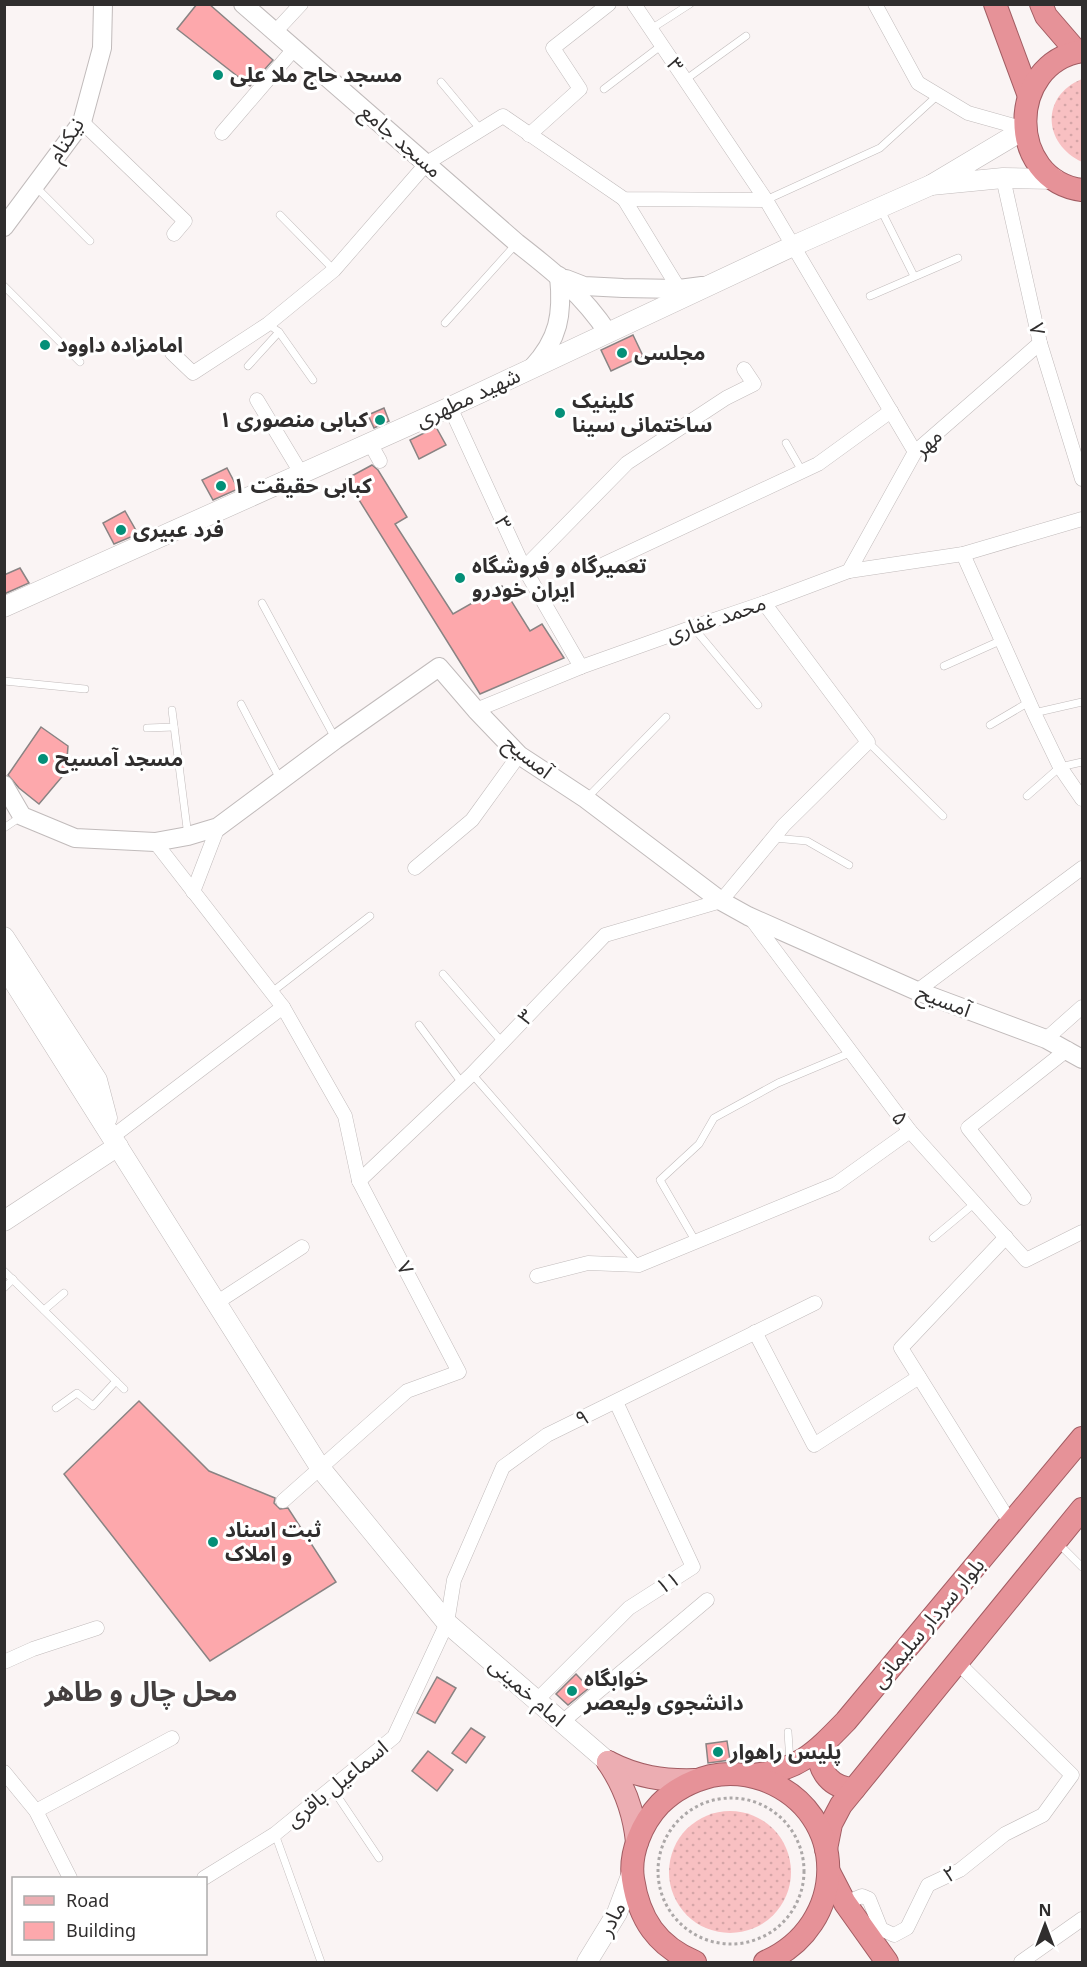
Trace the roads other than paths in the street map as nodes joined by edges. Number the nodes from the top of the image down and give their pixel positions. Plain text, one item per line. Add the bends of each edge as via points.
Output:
1 (103, 4) edge
2 (243, 4) edge
3 (301, 4) edge
4 (634, 4) edge
5 (690, 4) edge
6 (875, 4) edge
7 (995, 4) edge
8 (1041, 4) edge
9 (607, 5) edge
10 (651, 29) junction
11 (275, 32) junction
12 (746, 36) dead end
13 (662, 45) junction
14 (294, 49) junction
15 (1080, 52) edge
16 (686, 80) junction
17 (441, 82) dead end
18 (604, 88) dead end
19 (938, 95) junction
20 (1029, 96) junction
21 (81, 122) junction
22 (1025, 129) junction
23 (481, 130) junction
24 (222, 133) dead end
25 (529, 135) junction
26 (427, 163) junction
27 (1002, 178) junction
28 (1055, 179) junction
29 (931, 185) junction
30 (35, 186) junction
31 (1083, 190) edge
32 (624, 199) junction
33 (766, 200) junction
34 (880, 208) junction
35 (280, 215) dead end
36 (4, 227) edge
37 (174, 234) dead end
38 (90, 241) dead end
39 (518, 243) junction
40 (793, 246) junction
41 (958, 258) dead end
42 (334, 270) junction
43 (559, 276) junction
44 (914, 276) junction
45 (713, 284) junction
46 (4, 286) edge
47 (679, 289) junction
48 (870, 296) dead end
49 (445, 323) dead end
50 (274, 328) junction
51 (611, 336) junction
52 (1040, 343) junction
53 (172, 353) dead end
54 (80, 362) dead end
55 (248, 366) dead end
56 (532, 368) junction
57 (744, 369) dead end
58 (313, 380) dead end
59 (257, 400) dead end
60 (450, 407) junction
61 (891, 411) junction
62 (370, 443) junction
63 (786, 443) dead end
64 (915, 453) junction
65 (380, 461) dead end
66 (802, 471) junction
67 (301, 473) junction
68 (1083, 478) edge
69 (1083, 519) edge
70 (963, 554) junction
71 (604, 564) dead end
72 (524, 567) junction
73 (849, 571) junction
74 (261, 603) dead end
75 (764, 603) junction
76 (7, 605) edge
77 (693, 627) junction
78 (1002, 640) junction
79 (944, 666) dead end
80 (581, 668) junction
81 (4, 681) edge
82 (85, 689) dead end
83 (1083, 702) edge
84 (241, 704) dead end
85 (758, 705) dead end
86 (1031, 708) junction
87 (172, 711) dead end
88 (476, 711) junction
89 (666, 717) dead end
90 (990, 725) dead end
91 (174, 727) junction
92 (147, 728) dead end
93 (335, 740) junction
94 (868, 742) junction
95 (519, 755) junction
96 (1083, 762) edge
97 (1060, 767) junction
98 (280, 780) junction
99 (4, 785) edge
100 (1027, 796) dead end
101 (586, 799) junction
102 (1083, 799) edge
103 (22, 816) junction
104 (943, 816) dead end
105 (218, 827) junction
106 (4, 828) edge
107 (188, 836) junction
108 (773, 838) junction
109 (154, 842) junction
110 (849, 865) dead end
111 (415, 868) dead end
112 (1083, 868) edge
113 (194, 892) junction
114 (721, 901) junction
115 (370, 916) dead end
116 (748, 916) junction
117 (4, 937) edge
118 (4, 966) edge
119 (443, 974) dead end
120 (916, 991) junction
121 (272, 992) junction
122 (284, 1007) junction
123 (1083, 1007) edge
124 (419, 1025) dead end
125 (1046, 1039) junction
126 (502, 1042) junction
127 (852, 1052) junction
128 (1075, 1054) edge
129 (467, 1079) junction
130 (910, 1131) junction
131 (112, 1136) junction
132 (359, 1181) junction
133 (1023, 1198) dead end
134 (975, 1203) junction
135 (4, 1221) edge
136 (1083, 1232) edge
137 (1006, 1237) junction
138 (933, 1238) dead end
139 (696, 1242) junction
140 (302, 1247) dead end
141 (639, 1265) junction
142 (4, 1271) edge
143 (537, 1276) dead end
144 (13, 1280) junction
145 (4, 1288) edge
146 (64, 1293) dead end
147 (216, 1302) junction
148 (815, 1303) dead end
149 (44, 1310) junction
150 (755, 1332) junction
151 (920, 1377) junction
152 (116, 1381) junction
153 (124, 1389) dead end
154 (616, 1402) junction
155 (56, 1408) dead end
156 (1083, 1438) edge
157 (321, 1469) junction
158 (283, 1501) dead end
159 (1083, 1509) edge
160 (1011, 1524) junction
161 (1056, 1541) junction
162 (1083, 1567) edge
163 (707, 1600) dead end
164 (447, 1623) junction
165 (97, 1628) dead end
166 (4, 1662) edge
167 (957, 1662) junction
168 (537, 1700) junction
169 (562, 1722) junction
170 (788, 1732) dead end
171 (172, 1738) dead end
172 (818, 1750) junction
173 (608, 1762) junction
174 (790, 1768) junction
175 (4, 1772) edge
176 (751, 1775) junction
177 (695, 1780) junction
178 (332, 1788) junction
179 (854, 1789) junction
180 (36, 1810) junction
181 (275, 1834) junction
182 (637, 1842) junction
183 (826, 1849) junction
184 (379, 1858) dead end
185 (829, 1872) junction
186 (632, 1873) junction
187 (70, 1877) edge
188 (206, 1877) edge
189 (845, 1903) junction
190 (1083, 1919) edge
191 (321, 1962) edge
192 (587, 1962) edge
193 (695, 1962) edge
194 (765, 1962) edge
195 (887, 1962) edge
196 (1021, 1962) edge

1 - 21 street, نیکنام via 102,48
2 - 11 street, مسجد جامع
3 - 11 street
4 - 10 street, ۳
5 - 10 lane
6 - 19 street via 918,83
7 - 20 highway
8 - 15 highway via 1046,16
9 - 25 street via 553,48 580,89
10 - 13 street, ۳
11 - 14 street, مسجد جامع
12 - 16 lane
13 - 16 street, ۳
13 - 18 lane
14 - 24 street
14 - 26 street, مسجد جامع
15 - 20 highway via 1047,69
16 - 33 street, ۳
17 - 23 lane
19 - 22 street via 968,113
19 - 33 lane via 880,148
20 - 22 highway
21 - 30 street, نیکنام
21 - 37 street via 185,221
22 - 28 highway via 1039,164
22 - 29 main road
23 - 25 street via 503,116
23 - 26 street
25 - 32 street
26 - 39 street, مسجد جامع
26 - 42 street
27 - 28 main road
27 - 29 main road
27 - 52 street, ۷
28 - 31 highway
29 - 34 main road, شهید مطهری
30 - 36 street, نیکنام
30 - 38 lane
32 - 33 street
32 - 47 street
33 - 40 street, ۳
34 - 40 main road, شهید مطهری
34 - 44 lane
35 - 42 lane
39 - 43 street, مسجد جامع
39 - 49 lane
40 - 45 main road, شهید مطهری
40 - 61 street, ۳
41 - 44 lane
42 - 50 street
43 - 47 street via 584,286
43 - 51 street
43 - 56 street via 561,306 556,332 547,352
44 - 48 lane
45 - 47 street
45 - 51 main road, شهید مطهری
46 - 54 lane
50 - 53 street via 193,373
50 - 55 lane
50 - 58 lane
51 - 56 main road, شهید مطهری
52 - 64 street, مهر
52 - 68 street, ۷
56 - 60 main road, شهید مطهری
57 - 72 street via 754,384 627,463
59 - 67 street
60 - 62 main road, شهید مطهری via 420,427
60 - 72 street, ۳
61 - 64 street, ۳
61 - 66 street via 818,464
62 - 65 street
62 - 67 main road, شهید مطهری
63 - 66 lane
64 - 73 street, مهر
66 - 71 street
67 - 76 main road, شهید مطهری
69 - 70 street, محمد غفاری
70 - 73 street, محمد غفاری
70 - 78 street
72 - 80 street, ۳
73 - 75 street, محمد غفاری
74 - 93 lane
75 - 77 street, محمد غفاری
75 - 94 street
77 - 80 street, محمد غفاری
77 - 85 lane
78 - 79 lane
78 - 86 street
80 - 88 street, محمد غفاری
81 - 82 lane
83 - 86 lane
84 - 98 lane
86 - 90 lane
86 - 97 street
87 - 91 lane
88 - 93 street, آمسیح via 439,668
88 - 95 street, آمسیح
89 - 101 lane
91 - 92 lane
91 - 107 lane
93 - 98 street, آمسیح
94 - 104 lane
94 - 108 street
95 - 101 street, آمسیح
95 - 111 street via 472,820
96 - 97 lane
97 - 100 lane
97 - 102 street
98 - 105 street, آمسیح
99 - 103 street
101 - 114 street, آمسیح
103 - 106 lane
103 - 109 street, آمسیح via 75,838
105 - 107 street, آمسیح
105 - 113 street
107 - 109 street, آمسیح
108 - 110 lane via 807,841
108 - 114 street
109 - 113 street, ۷
112 - 120 street
113 - 121 street, ۷
114 - 116 street, آمسیح
114 - 126 street, ۳ via 605,935
115 - 121 lane
116 - 120 street, آمسیح
116 - 127 street, ۵
117 - 131 main road via 97,1080
118 - 131 main road, امام خمینی
119 - 126 lane
120 - 125 street, آمسیح
121 - 122 street, ۷
122 - 131 street
122 - 132 street, ۷ via 345,1116
123 - 125 street
124 - 129 lane
125 - 128 street, آمسیح
126 - 129 street, ۳
127 - 130 street, ۵
127 - 139 lane via 778,1083 714,1118 699,1144 660,1180
128 - 133 street via 968,1128
129 - 132 street, ۳
129 - 141 lane
130 - 134 street, ۵
130 - 139 street via 836,1184
131 - 135 main road
131 - 147 main road, امام خمینی
132 - 157 street, ۷ via 459,1372 407,1390
134 - 137 street, ۵
134 - 138 lane
136 - 137 street, ۵ via 1026,1260
137 - 151 street via 901,1347
139 - 141 street
140 - 147 street
141 - 143 street via 588,1263
142 - 144 lane
144 - 145 lane
144 - 149 lane
146 - 149 lane
147 - 157 main road, امام خمینی
148 - 150 street, ۹
149 - 152 lane
150 - 151 street via 814,1445
150 - 154 street, ۹
151 - 160 street
152 - 153 lane
152 - 155 lane via 93,1406 76,1392
154 - 164 street, ۹ via 547,1435 503,1467 454,1580
154 - 168 street, ۱۱ via 693,1567 629,1608
156 - 160 highway, بلوار سردار سلیمانی
157 - 158 street
157 - 164 main road, امام خمینی
159 - 161 highway
160 - 172 highway, بلوار سردار سلیمانی
161 - 162 lane
161 - 167 highway
163 - 169 street
164 - 168 main road, امام خمینی
164 - 178 street, اسماعیل باقری via 394,1737
165 - 166 street
167 - 179 highway
167 - 189 street, ۲ via 1072,1775 1043,1815 1005,1834 960,1870 928,1885 908,1928 894,1935 881,1929 869,1899 862,1896
168 - 169 main road, امام خمینی
169 - 173 main road, امام خمینی
170 - 174 lane
171 - 180 street
172 - 174 highway, بلوار سردار سلیمانی
172 - 179 highway via 826,1776 838,1786
173 - 177 main road via 659,1780
173 - 182 main road via 628,1800
174 - 176 highway, بلوار سردار سلیمانی
175 - 180 street
176 - 177 highway via 723,1774
176 - 183 highway via 777,1785 799,1801 816,1823
177 - 182 highway via 670,1794 656,1808
178 - 181 street, اسماعیل باقری
178 - 184 lane
179 - 183 highway via 831,1824
180 - 187 street
181 - 188 street, اسماعیل باقری
181 - 191 lane
182 - 186 highway
183 - 185 highway
185 - 189 highway
185 - 194 highway via 820,1911 810,1929 780,1956
186 - 192 main road, مادر via 617,1913
186 - 193 highway via 637,1901 649,1926 669,1948
189 - 195 highway
190 - 196 street

